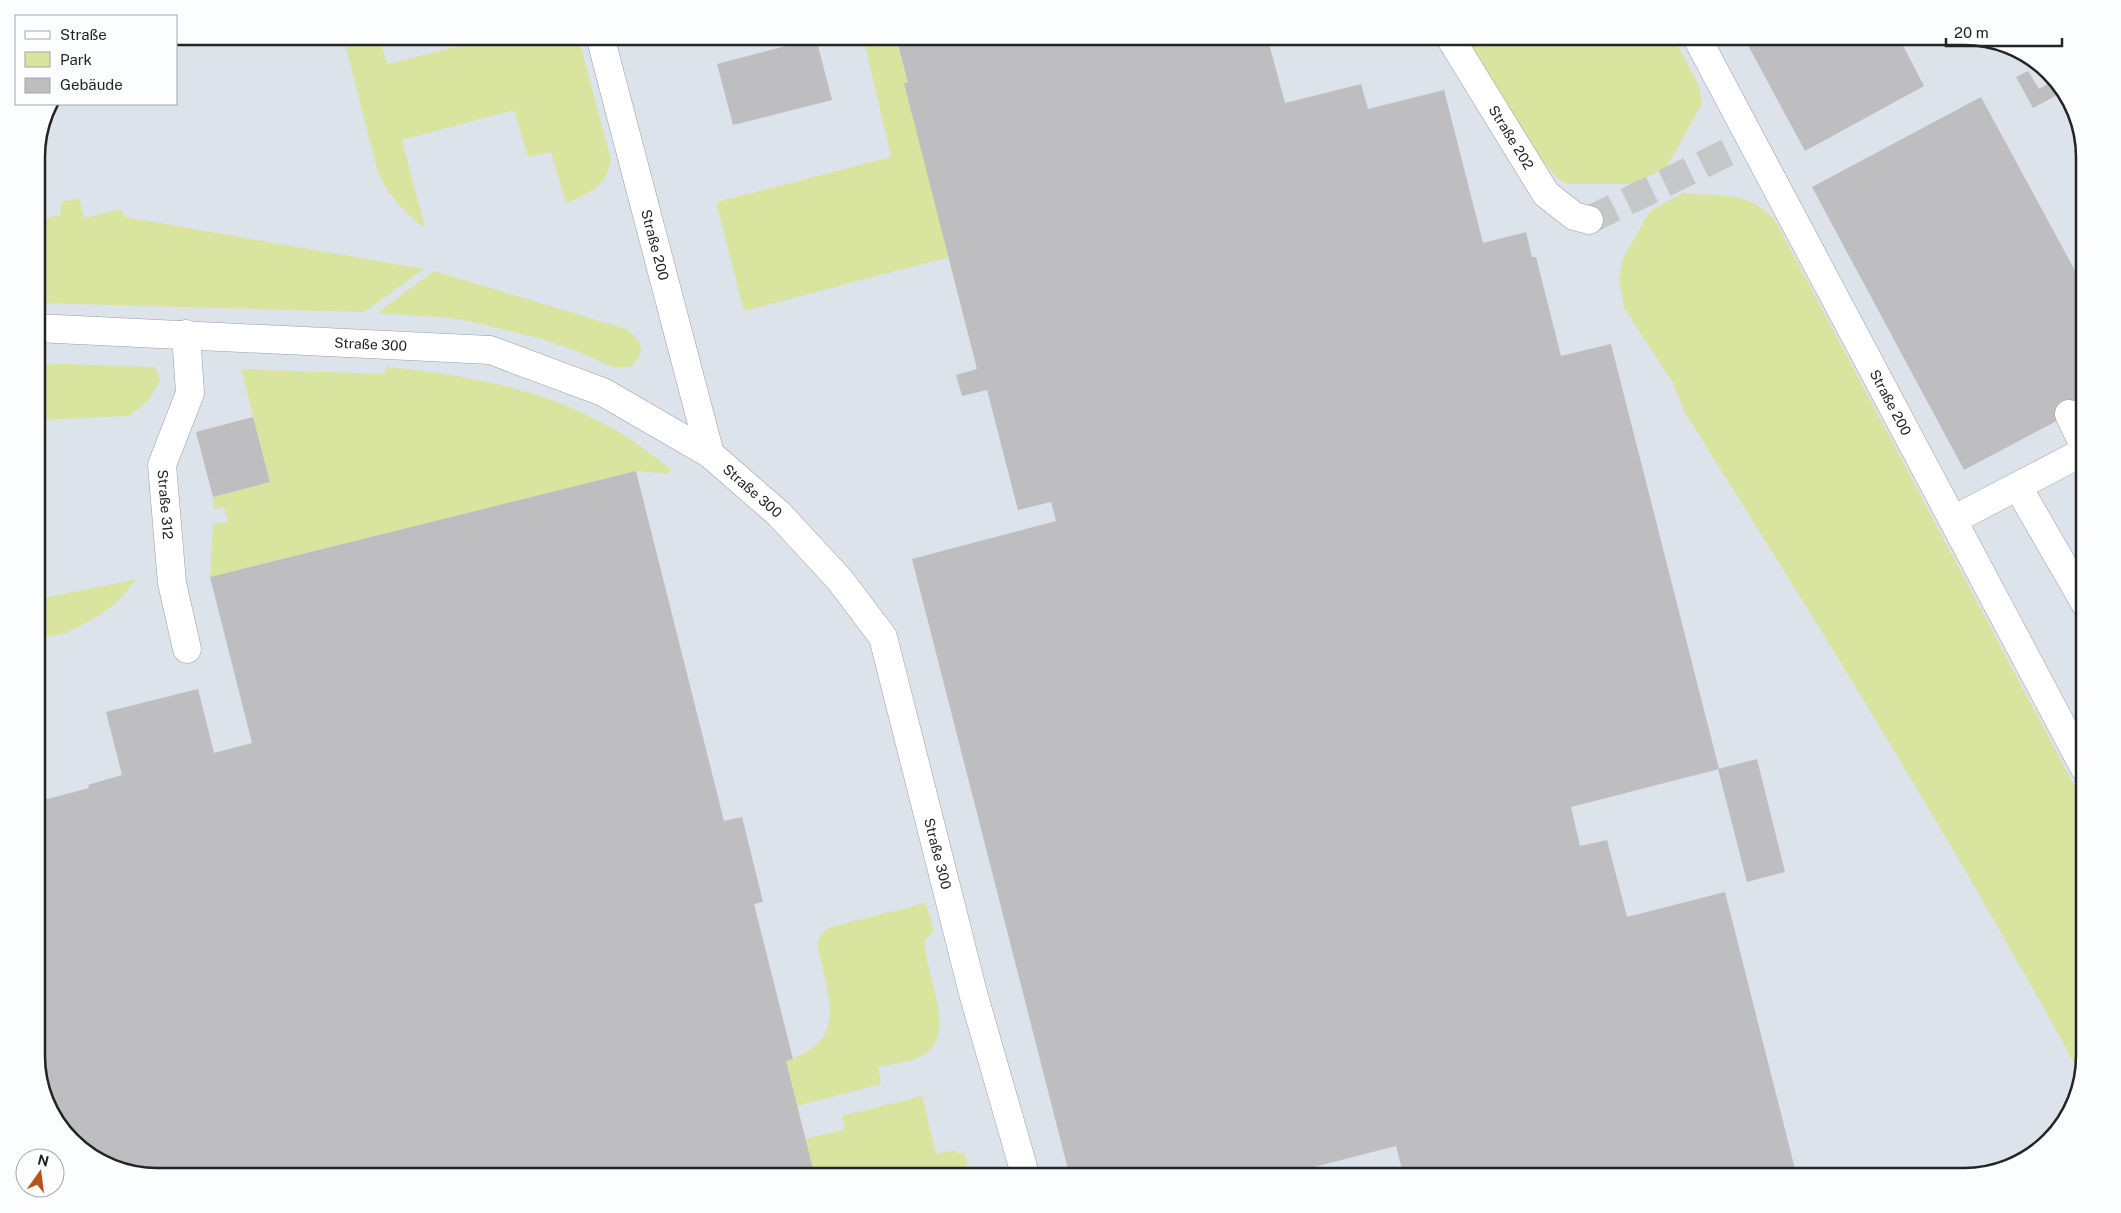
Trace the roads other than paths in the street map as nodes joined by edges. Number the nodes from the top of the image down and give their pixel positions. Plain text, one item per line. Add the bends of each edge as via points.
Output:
1 (602, 45) edge
2 (1454, 45) edge
3 (1701, 45) edge
4 (1589, 220) dead end
5 (45, 328) edge
6 (186, 334) junction
7 (2069, 414) dead end
8 (2076, 429) edge
9 (710, 454) junction
10 (2076, 454) edge
11 (2018, 486) junction
12 (1954, 520) junction
13 (2076, 587) edge
14 (187, 649) dead end
15 (2076, 752) edge
16 (1023, 1168) edge

1 - 9 street, Straße 200
2 - 4 street, Straße 202 via 1546,194 1574,216
3 - 12 street, Straße 200
5 - 6 street, Straße 300
6 - 9 street, Straße 300 via 490,350 603,392
6 - 14 street, Straße 312 via 190,393 162,465 172,583
7 - 8 street
9 - 16 street, Straße 300 via 779,514 840,580 883,637 973,993
10 - 11 street
11 - 12 street
11 - 13 street
12 - 15 street, Straße 200

